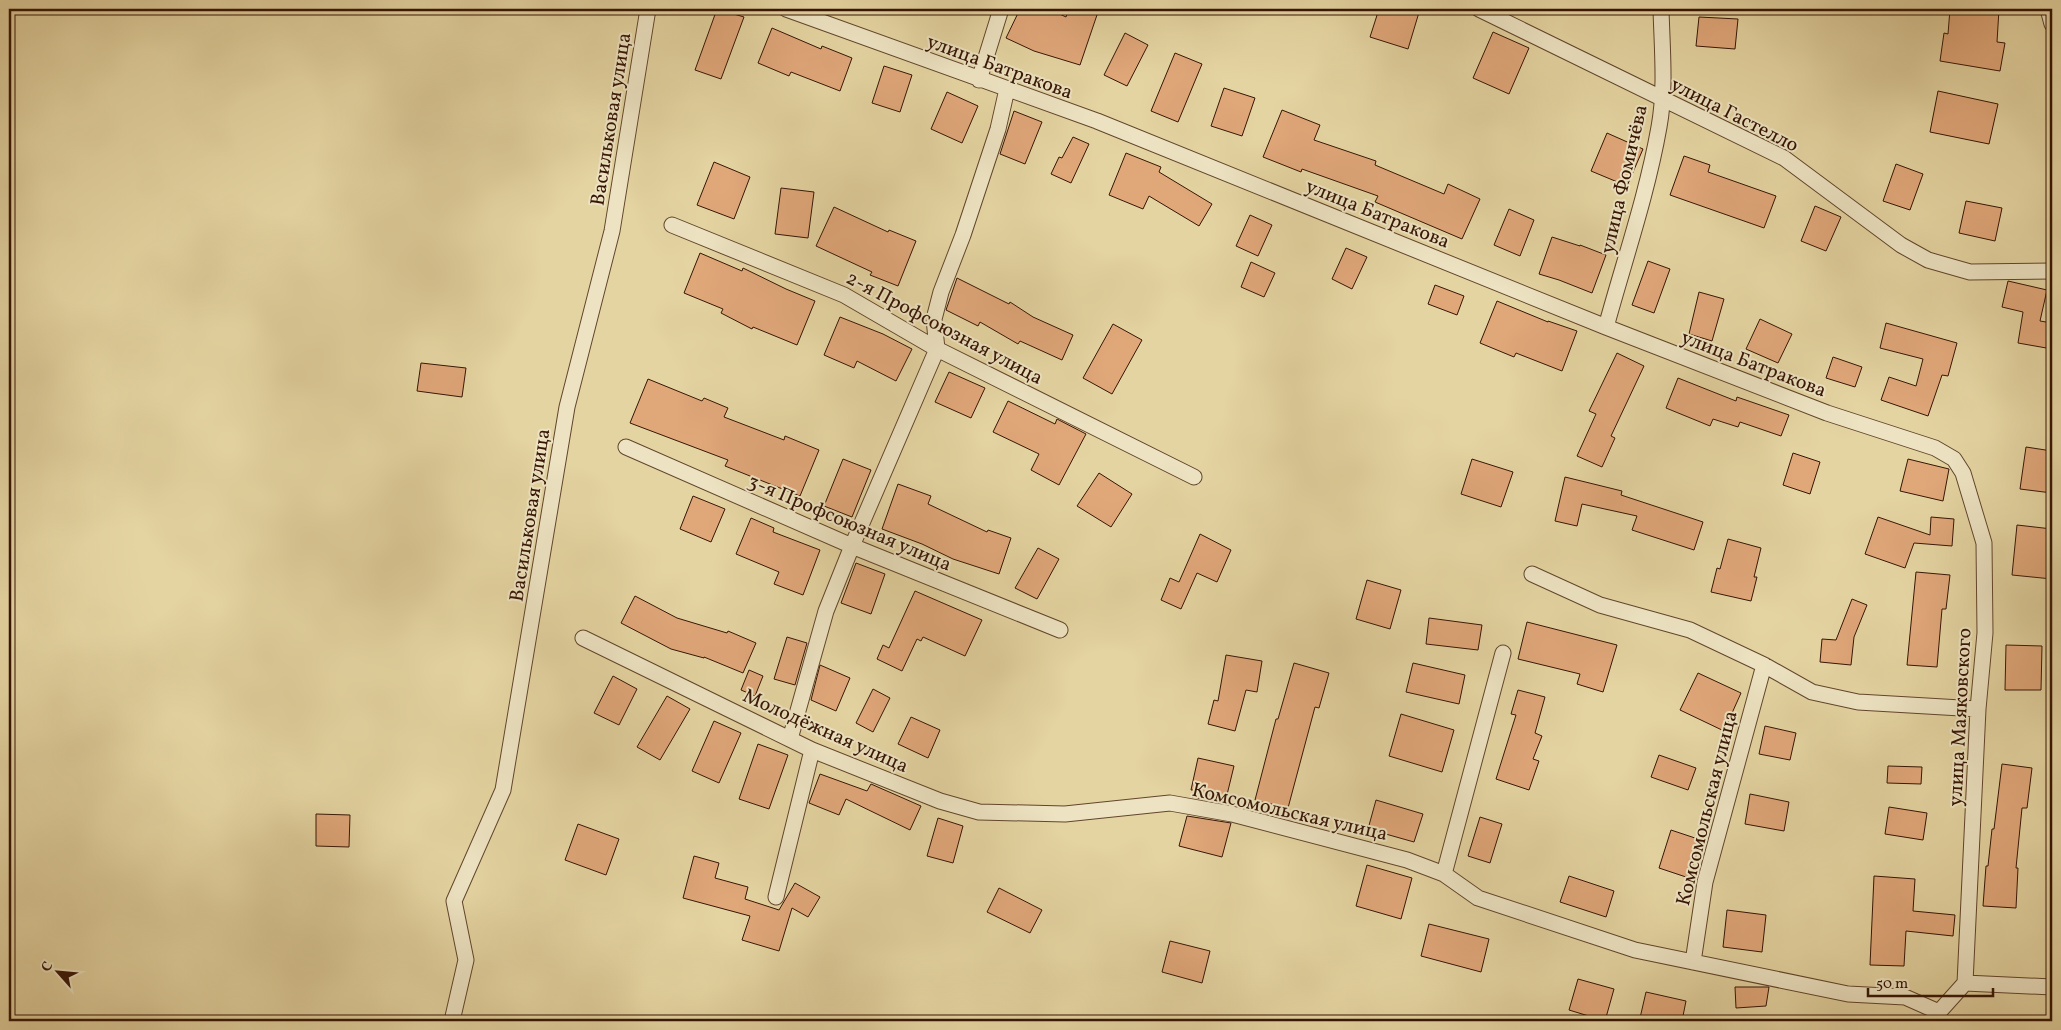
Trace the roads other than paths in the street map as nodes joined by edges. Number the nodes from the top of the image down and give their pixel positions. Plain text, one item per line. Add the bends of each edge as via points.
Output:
1 (648, 9) edge
2 (786, 9) edge
3 (1001, 9) edge
4 (1479, 9) edge
5 (1661, 9) edge
6 (2048, 9) edge
7 (2052, 24) edge
8 (979, 80) junction
9 (1006, 90) junction
10 (1663, 99) junction
11 (672, 225) dead end
12 (2052, 270) edge
13 (1606, 327) junction
14 (937, 348) junction
15 (626, 447) dead end
16 (1954, 459) joint
17 (1194, 477) dead end
18 (852, 546) junction
19 (1532, 574) dead end
20 (1060, 630) dead end
21 (583, 638) dead end
22 (1503, 653) dead end
23 (1764, 665) junction
24 (1978, 709) junction
25 (790, 739) junction
26 (812, 750) junction
27 (1065, 814) joint
28 (1444, 874) junction
29 (776, 897) dead end
30 (1693, 962) junction
31 (1965, 983) junction
32 (2052, 987) edge
33 (1940, 1017) edge
34 (452, 1021) edge

1 - 34 street, Васильковая улица via 612,231 567,407 504,790 454,901 466,960
2 - 8 street, улица Батракова
3 - 8 street
4 - 10 street, улица Гастелло
5 - 10 street, улица Фомичёва
6 - 7 street
8 - 9 street, улица Батракова
9 - 13 street, улица Батракова via 1097,121
9 - 14 street via 998,129 941,292 934,319
10 - 12 street, улица Гастелло via 1784,158 1901,245 1928,260 1970,272
10 - 13 street, улица Фомичёва via 1660,127 1643,196
11 - 14 street, 2-я Профсоюзная улица via 844,295
13 - 16 street, улица Батракова via 1827,413 1935,448
14 - 17 street, 2-я Профсоюзная улица
14 - 18 street
15 - 18 street, 3-я Профсоюзная улица
16 - 24 street, улица Маяковского via 1964,473 1984,543 1985,632
18 - 20 street, 3-я Профсоюзная улица
18 - 25 street via 826,611
19 - 23 street via 1600,606 1690,630
21 - 25 street, Молодёжная улица
22 - 28 street
23 - 24 street via 1812,692 1858,702
23 - 30 street, Комсомольская улица via 1704,882
24 - 31 street, улица Маяковского
25 - 26 street, Молодёжная улица
26 - 27 street, Молодёжная улица via 940,801 979,812
26 - 29 street
27 - 28 street, Комсомольская улица via 1170,803 1241,816 1407,860
28 - 30 street, Комсомольская улица via 1478,898 1635,950
30 - 33 street, Комсомольская улица via 1848,994 1905,997
31 - 32 street
31 - 33 street

